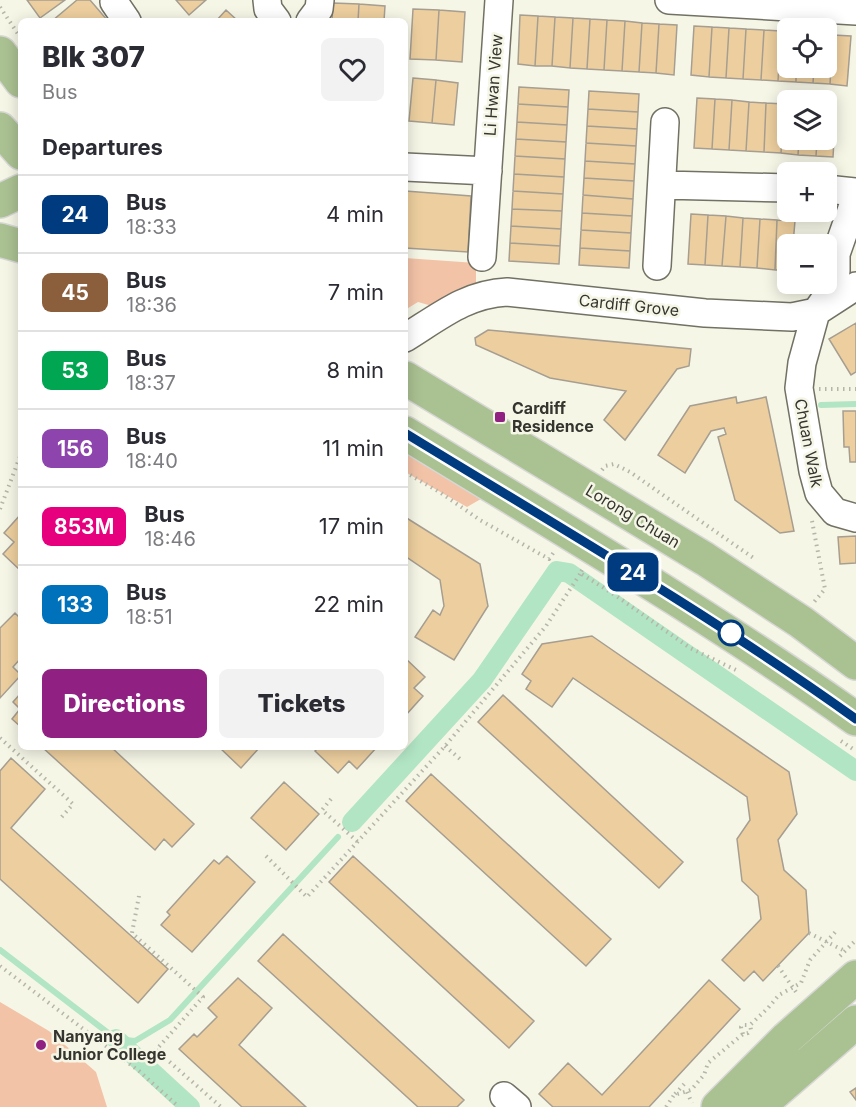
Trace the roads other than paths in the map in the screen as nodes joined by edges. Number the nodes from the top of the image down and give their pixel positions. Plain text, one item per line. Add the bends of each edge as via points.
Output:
1 (267, 0) edge
2 (320, 0) edge
3 (499, 0) edge
4 (669, 0) edge
5 (856, 11) edge
6 (275, 18) edge
7 (312, 18) edge
8 (0, 53) edge
9 (18, 77) edge
10 (665, 122) dead end
11 (408, 167) edge
12 (488, 171) junction
13 (663, 185) junction
14 (777, 188) edge
15 (837, 190) edge
16 (18, 192) edge
17 (856, 192) edge
18 (856, 197) edge
19 (0, 201) edge
20 (0, 240) edge
21 (837, 244) edge
22 (18, 245) edge
23 (482, 257) dead end
24 (837, 264) edge
25 (657, 266) dead end
26 (856, 278) edge
27 (856, 286) edge
28 (815, 294) edge
29 (828, 294) edge
30 (816, 312) junction
31 (408, 336) edge
32 (408, 380) edge
33 (408, 435) edge
34 (856, 518) edge
35 (808, 612) junction
36 (856, 647) edge
37 (856, 663) edge
38 (856, 719) edge
39 (851, 964) edge
40 (856, 1022) edge
41 (749, 1096) edge
42 (705, 1105) edge

1 - 6 street
2 - 7 street
3 - 12 street, Li Hwan View
4 - 5 street
8 - 9 main road
10 - 13 street
11 - 12 street
12 - 23 street, Li Hwan View
13 - 14 street
13 - 25 street
15 - 17 street
16 - 19 main road
18 - 21 street
20 - 22 main road
24 - 26 street
27 - 30 street, Cardiff Grove
28 - 30 street
29 - 30 street
30 - 31 street, Cardiff Grove via 792,317 705,313 507,292 471,298
30 - 34 street, Chuan Walk via 799,388 813,471 819,494 830,508
32 - 35 main road, Lorong Chuan via 705,559
33 - 38 main road via 700,613
35 - 36 main road
35 - 37 main road, Lorong Chuan
39 - 41 main road via 787,1038
40 - 41 main road
41 - 42 main road

